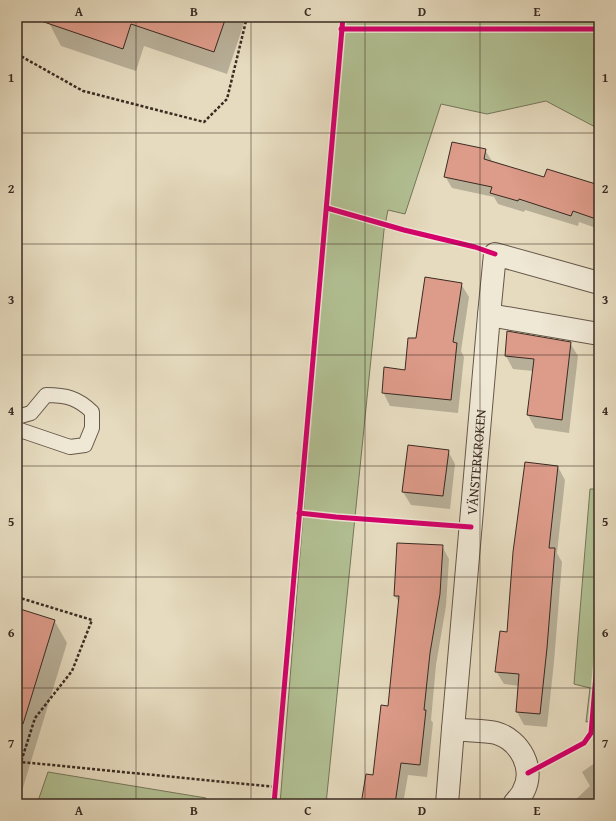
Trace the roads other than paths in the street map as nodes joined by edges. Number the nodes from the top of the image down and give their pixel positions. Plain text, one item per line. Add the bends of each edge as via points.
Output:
1 (599, 283) edge
2 (489, 315) junction
3 (599, 334) edge
4 (17, 417) edge
5 (17, 429) edge
6 (453, 729) junction
7 (447, 804) edge
8 (514, 804) edge

1 - 2 street, VÄNSTERKROKEN via 495,254
2 - 3 street
2 - 6 street, VÄNSTERKROKEN
4 - 5 lane via 30,413 46,395 63,395 83,403 92,412 92,428 85,445 70,447
6 - 7 street, VÄNSTERKROKEN
6 - 8 street via 496,733 512,741 524,756 528,773 524,792

